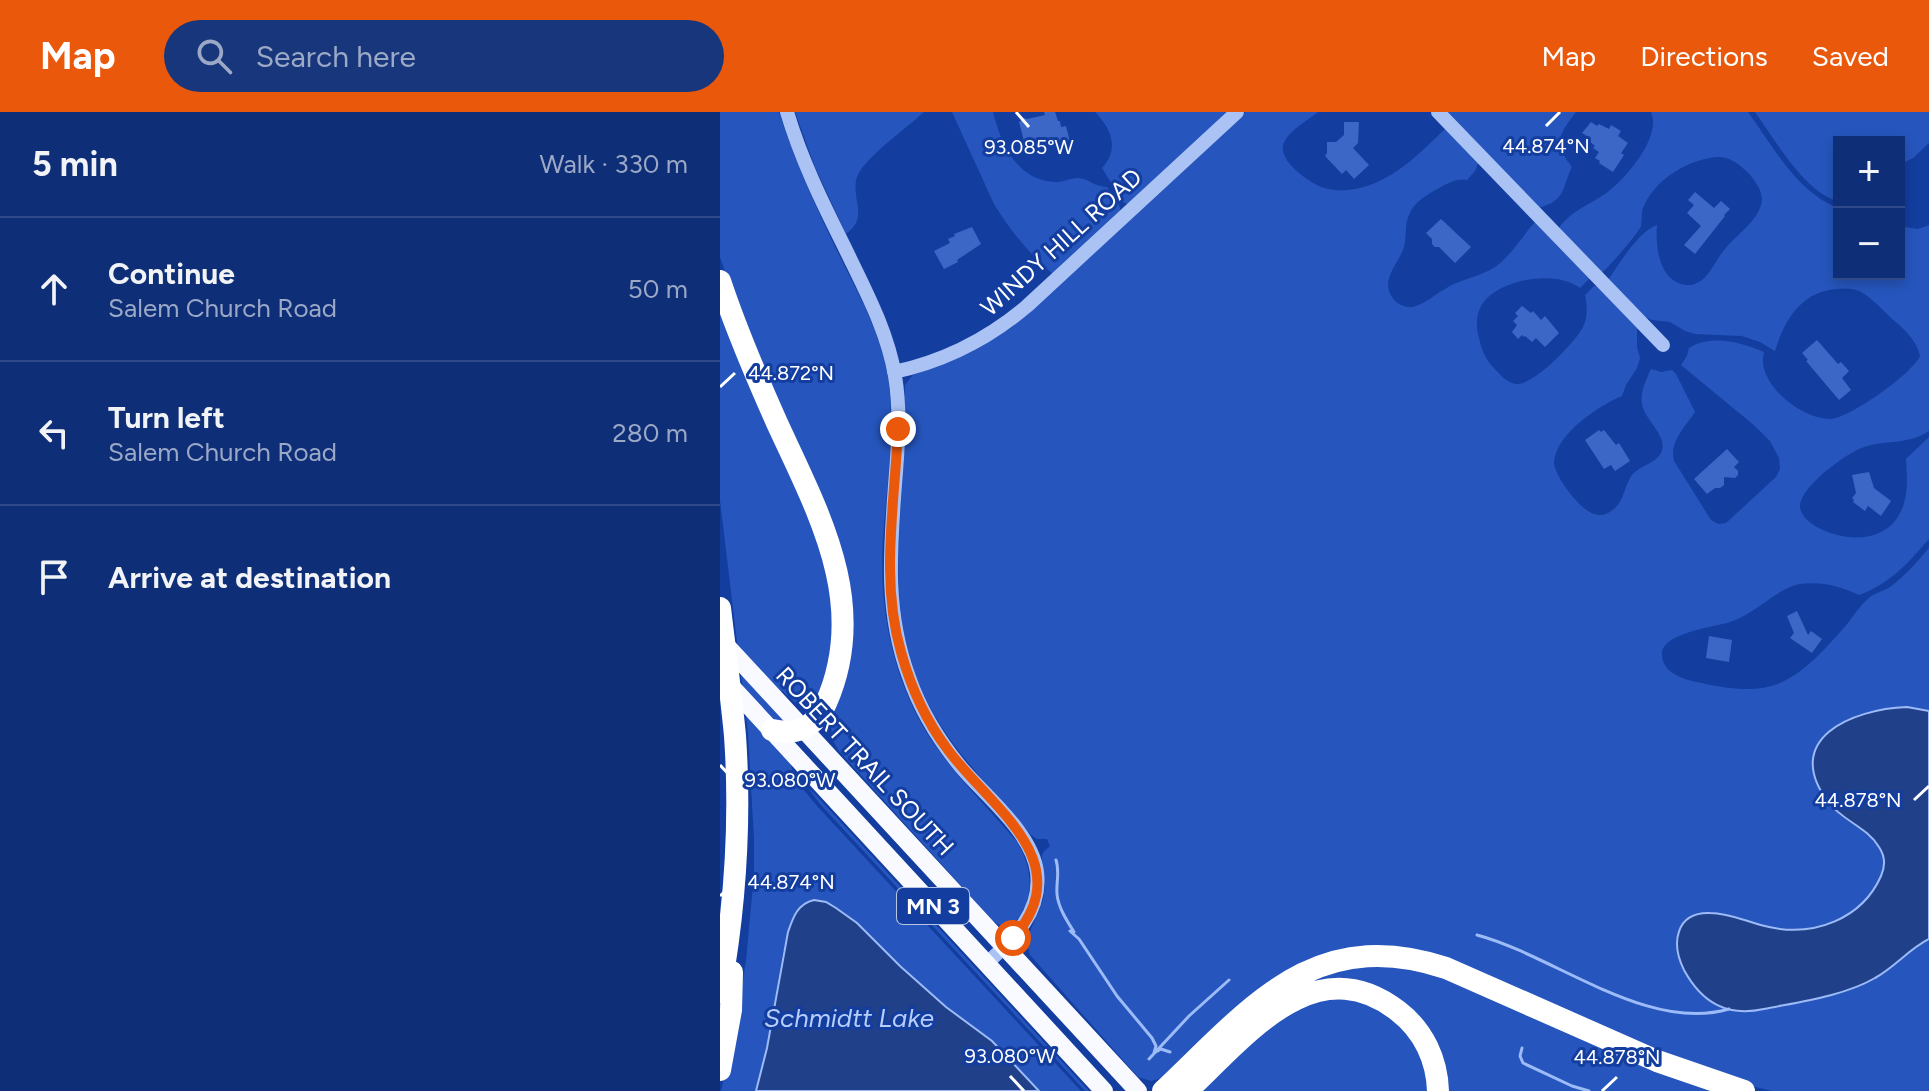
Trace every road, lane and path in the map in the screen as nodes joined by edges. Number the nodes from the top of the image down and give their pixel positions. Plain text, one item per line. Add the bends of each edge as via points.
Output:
1 (787, 112) edge
2 (1237, 112) edge
3 (1438, 112) edge
4 (720, 281) edge
5 (1663, 345) dead end
6 (894, 372) junction
7 (720, 608) edge
8 (720, 639) edge
9 (720, 674) edge
10 (788, 736) junction
11 (734, 889) junction
12 (1004, 947) junction
13 (986, 964) junction
14 (720, 992) edge
15 (720, 1070) edge
16 (1104, 1091) edge
17 (1138, 1091) edge
18 (1163, 1091) edge
19 (1187, 1091) edge
20 (1438, 1091) edge
21 (1744, 1091) edge

1 - 6 street via 812,179 874,310
2 - 6 street, WINDY HILL ROAD via 1005,324 957,352
3 - 5 street
4 - 10 highway via 837,567 842,615 830,691 813,723
6 - 12 street via 898,429 890,568 895,630 912,687 932,726 1034,857 1035,901 1023,927
7 - 11 highway via 736,761
8 - 10 main road, ROBERT TRAIL SOUTH / MN 3 via 784,709
9 - 10 main road, ROBERT TRAIL SOUTH / MN 3
10 - 12 main road, ROBERT TRAIL SOUTH / MN 3
10 - 13 main road, ROBERT TRAIL SOUTH / MN 3
11 - 14 highway
11 - 15 highway via 731,1010
12 - 13 street
12 - 17 main road, ROBERT TRAIL SOUTH / MN 3
13 - 16 main road, ROBERT TRAIL SOUTH / MN 3
18 - 21 highway via 1286,982 1353,957 1380,956 1446,968 1657,1061
19 - 20 highway via 1281,1006 1335,990 1368,995 1408,1019 1430,1051

